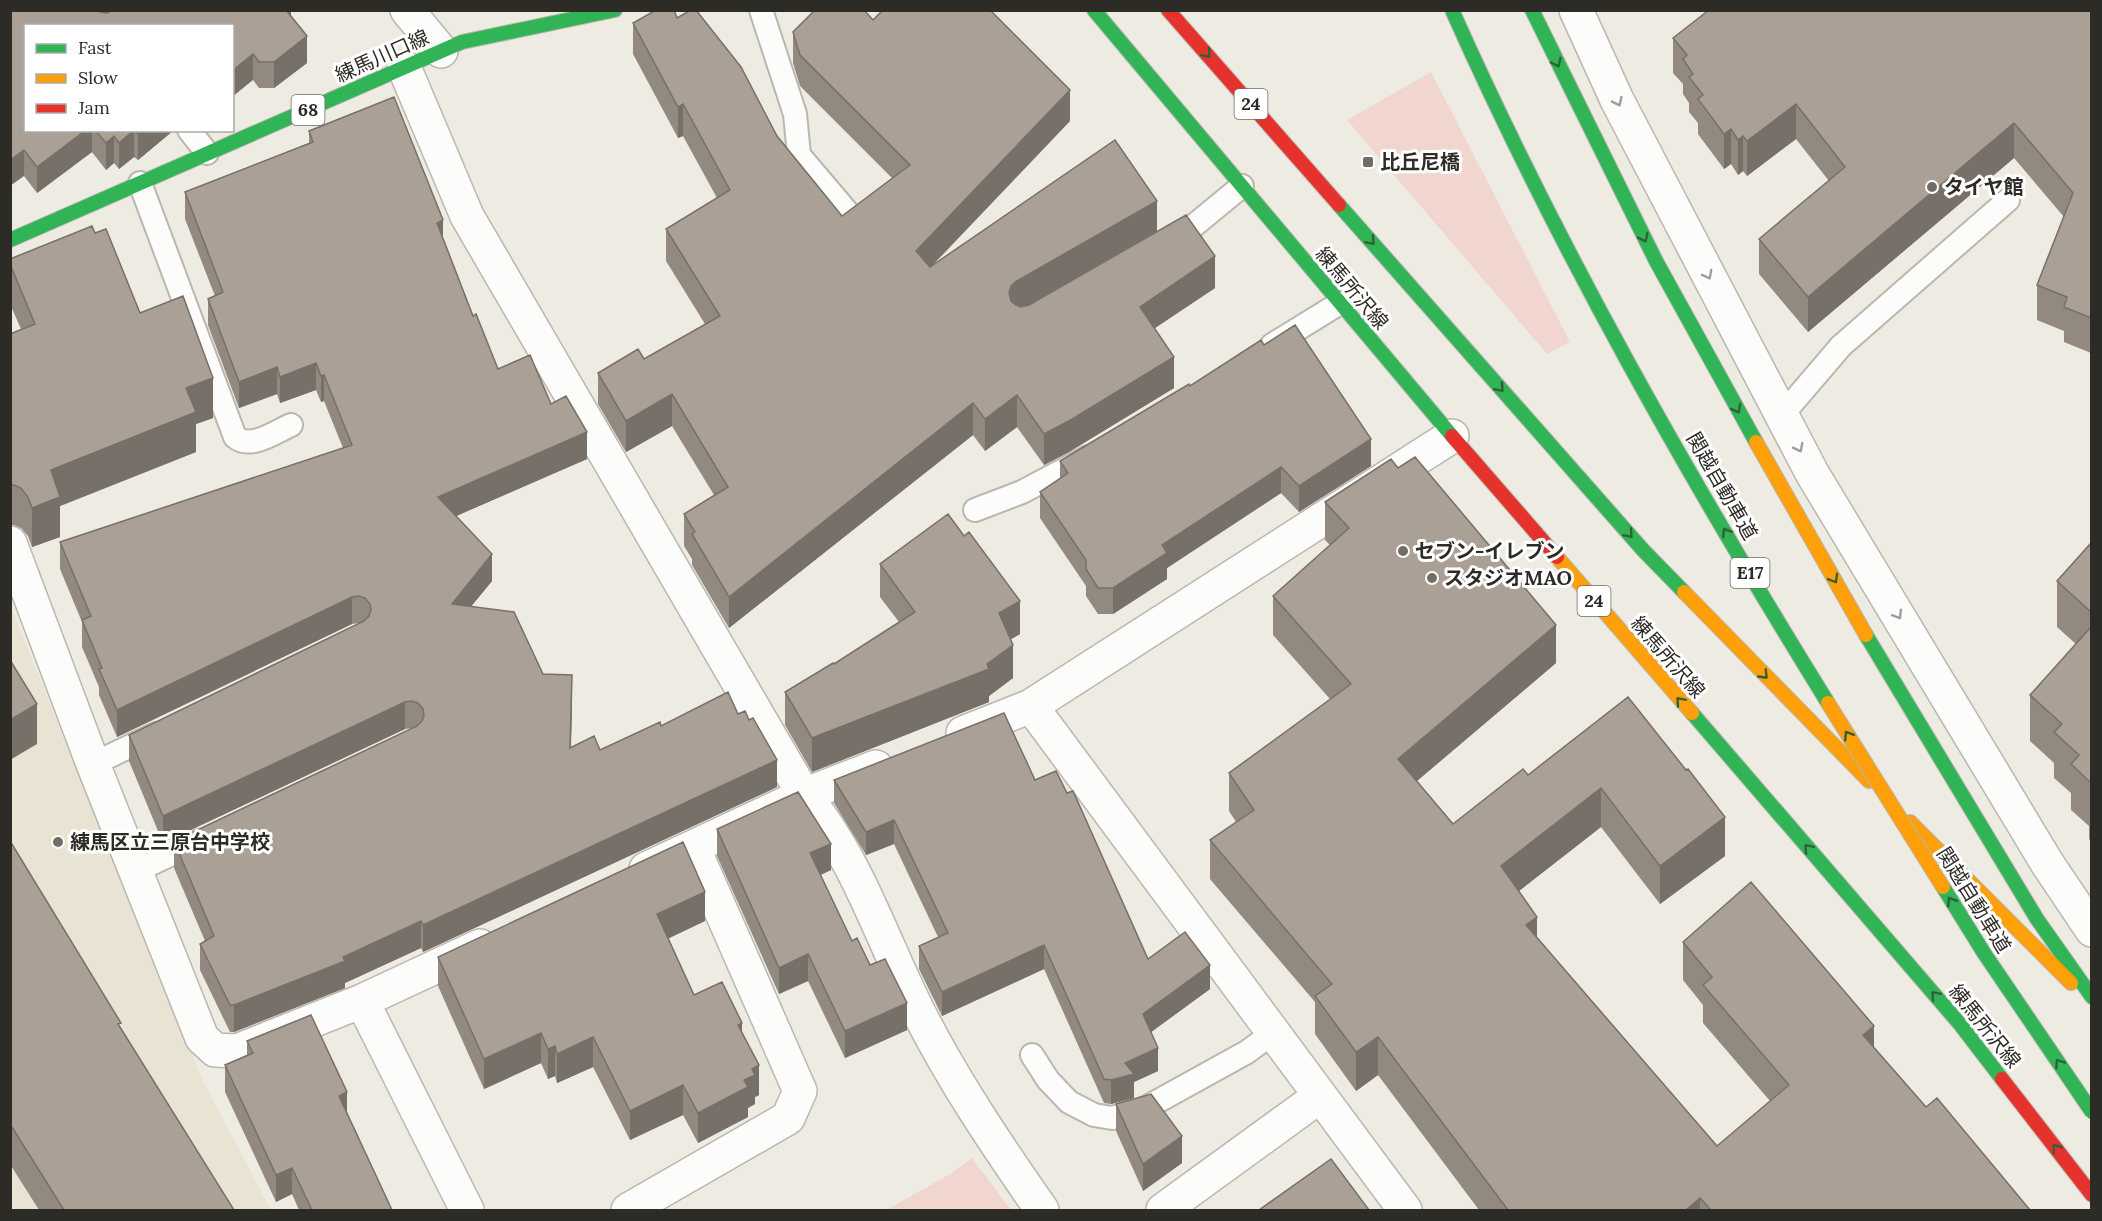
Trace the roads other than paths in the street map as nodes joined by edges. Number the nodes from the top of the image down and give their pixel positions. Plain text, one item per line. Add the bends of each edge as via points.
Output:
1 (407, 10) edge
2 (615, 10) edge
3 (761, 10) edge
4 (1094, 10) edge
5 (1168, 10) edge
6 (1452, 10) edge
7 (1532, 10) edge
8 (1576, 10) edge
9 (441, 51) junction
10 (405, 67) junction
11 (191, 132) edge
12 (207, 153) junction
13 (140, 183) junction
14 (1242, 186) junction
15 (2008, 200) dead end
16 (849, 214) edge
17 (10, 240) edge
18 (1151, 251) edge
19 (1340, 303) junction
20 (1254, 356) edge
21 (1782, 415) junction
22 (291, 425) dead end
23 (1452, 436) junction
24 (1105, 446) edge
25 (975, 510) dead end
26 (10, 543) edge
27 (1030, 706) junction
28 (178, 723) edge
29 (933, 744) edge
30 (901, 757) edge
31 (93, 764) junction
32 (804, 795) junction
33 (220, 831) edge
34 (693, 847) junction
35 (136, 871) junction
36 (618, 882) edge
37 (2091, 930) edge
38 (511, 932) edge
39 (2091, 998) edge
40 (362, 1001) junction
41 (2091, 1003) edge
42 (1273, 1033) junction
43 (1032, 1055) dead end
44 (1320, 1096) junction
45 (2091, 1112) edge
46 (2091, 1195) edge
47 (467, 1210) edge
48 (628, 1210) edge
49 (1042, 1210) edge
50 (1163, 1210) edge
51 (1405, 1210) edge

1 - 9 street
2 - 9 main road, 練馬川口線 / 68 via 462,42
3 - 16 lane via 795,114 799,155
4 - 14 main road, 練馬所沢線 / 24
5 -> 41 main road, 24 via 1643,550
45 -> 6 main road, 関越自動車道 / E17, bridge via 1984,953 1715,514 1597,307
7 -> 39 main road via 1656,261 1767,462 2031,909
8 -> 21 street via 1617,100
9 - 10 main road, 練馬川口線 / 68
10 - 12 main road, 練馬川口線 / 68
10 - 32 street via 467,216
11 - 12 lane
12 - 13 main road, 練馬川口線 / 68
13 - 17 main road, 練馬川口線 / 68
13 - 22 lane via 235,437 241,442 253,442
14 - 18 lane via 1191,228
14 - 19 main road, 練馬所沢線 / 24
15 - 21 lane via 1841,346
19 - 20 lane
19 - 23 main road, 練馬所沢線 / 24
21 -> 37 street via 1812,473 2046,863
23 - 27 street
46 -> 23 main road, 練馬所沢線 / 24 via 1959,1023
24 - 25 lane via 1022,492
26 - 31 street
27 - 29 street
27 - 42 street
28 - 31 lane
30 - 32 street
31 - 35 street
32 - 34 street
32 - 49 street via 838,842 920,1014 989,1134
33 - 35 lane
34 - 36 street
34 - 48 street via 800,1091 788,1118
35 - 40 street via 202,1038 215,1050 237,1051
38 - 40 street
40 - 47 street
42 - 43 lane via 1142,1110 1112,1118 1094,1115 1069,1102
42 - 44 street
44 - 50 street
44 - 51 street

